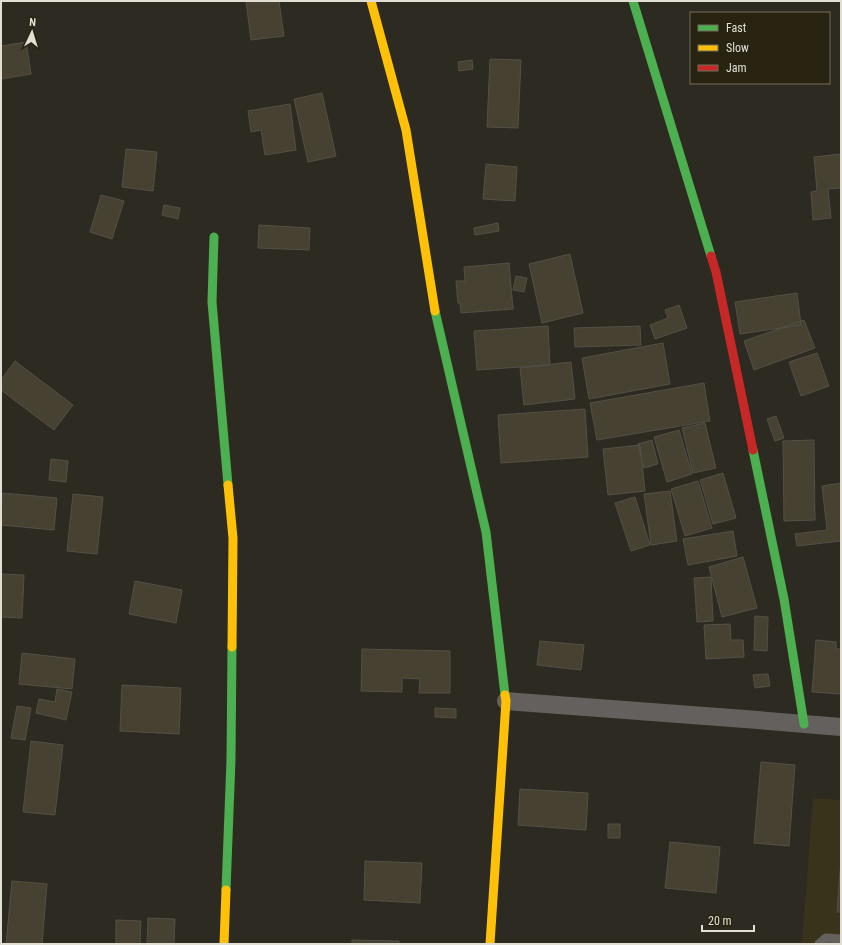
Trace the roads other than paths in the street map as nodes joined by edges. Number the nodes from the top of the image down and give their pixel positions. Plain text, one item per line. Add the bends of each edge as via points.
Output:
1 (371, 1) edge
2 (633, 1) edge
3 (214, 237) dead end
4 (506, 701) junction
5 (804, 724) junction
6 (841, 727) edge
7 (841, 939) edge
8 (224, 944) edge
9 (490, 944) edge
10 (819, 944) edge

1 - 4 street via 406,130 436,318 486,532
2 - 5 street via 716,272 784,599
3 - 8 street via 212,302 233,538 231,760
4 - 5 street
4 - 9 street
5 - 6 street
7 - 10 lane via 826,938

